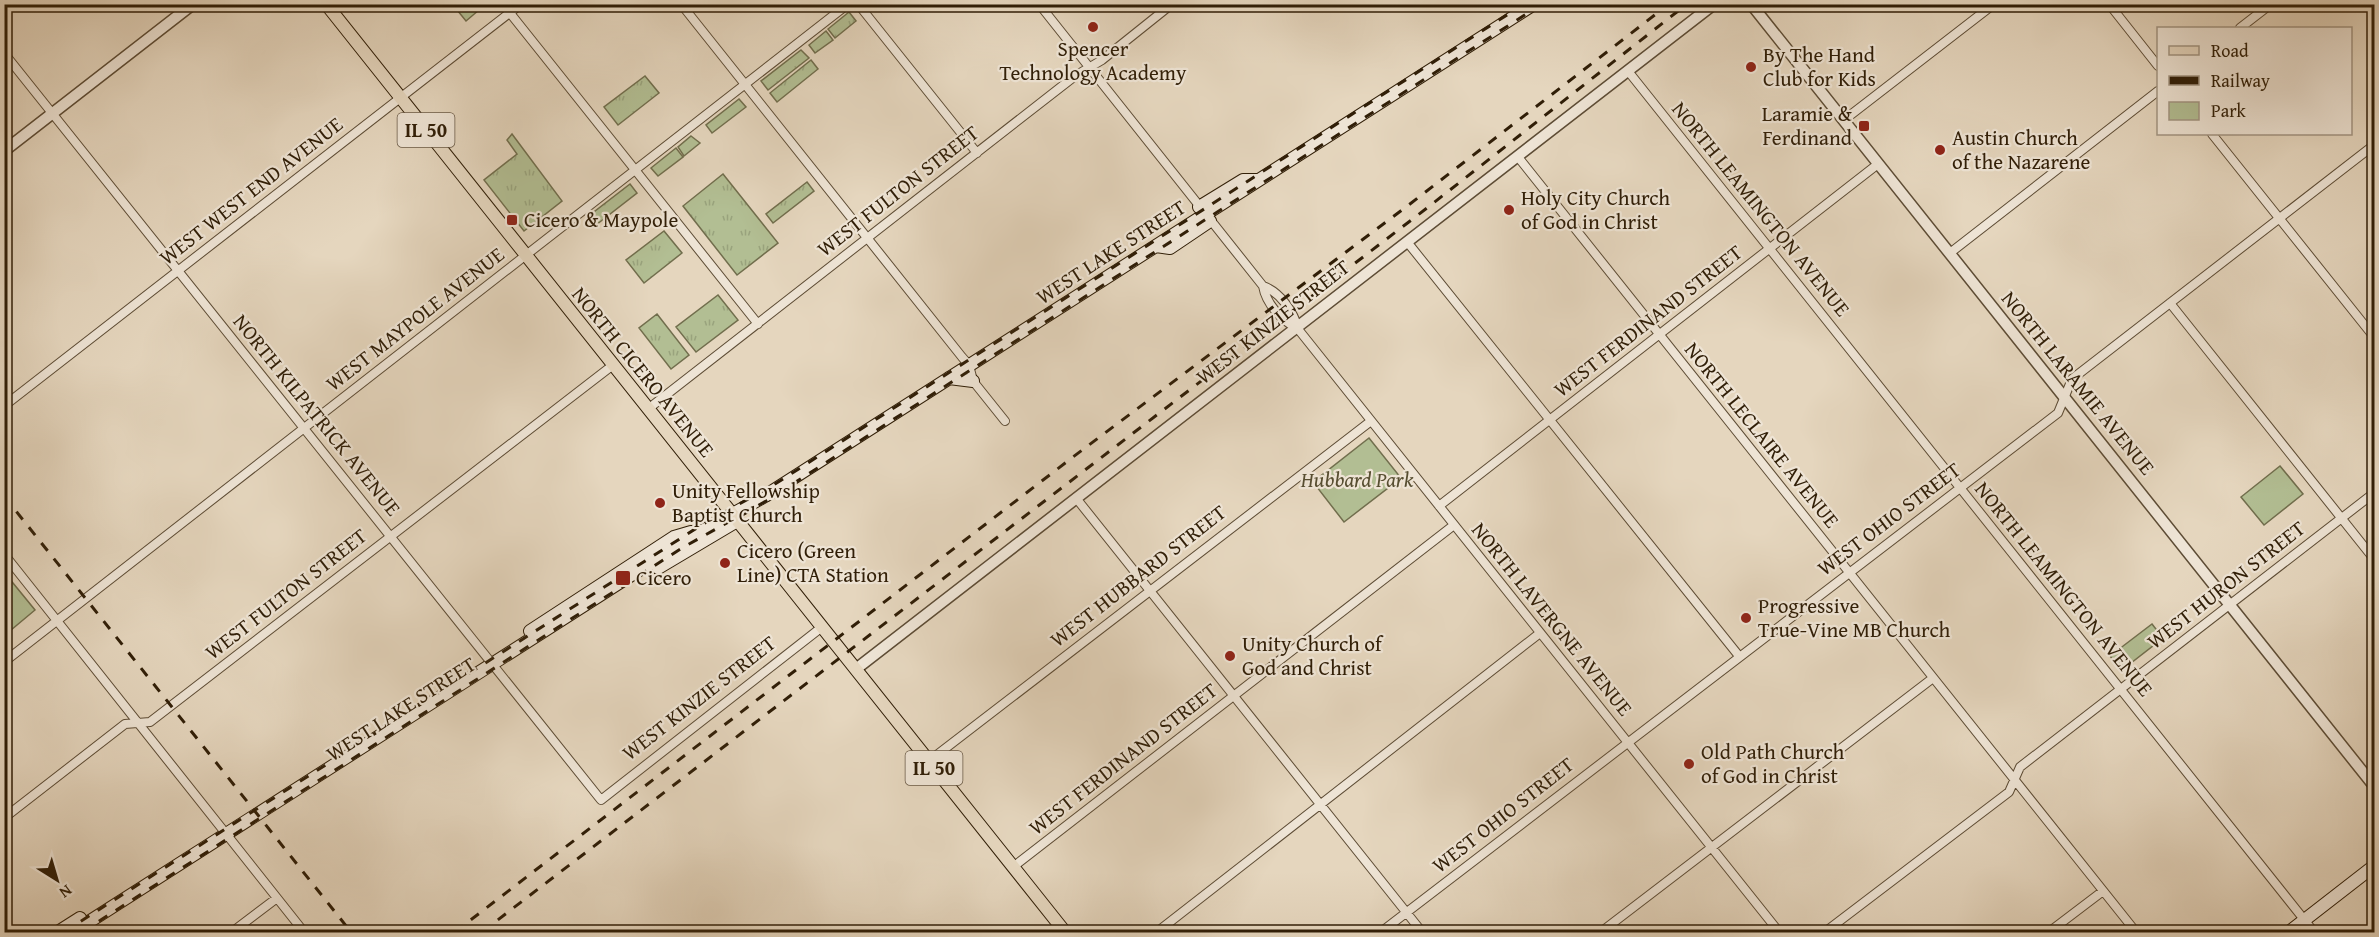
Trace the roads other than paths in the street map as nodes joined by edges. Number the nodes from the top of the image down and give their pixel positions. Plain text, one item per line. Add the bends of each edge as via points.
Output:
1 (193, 4) edge
2 (326, 4) edge
3 (521, 4) edge
4 (681, 4) edge
5 (848, 4) edge
6 (858, 4) edge
7 (1039, 4) edge
8 (1172, 4) edge
9 (1534, 4) edge
10 (1714, 4) edge
11 (1751, 4) edge
12 (1994, 4) edge
13 (2109, 4) edge
14 (2271, 4) edge
15 (510, 13) junction
16 (2241, 27) edge
17 (4, 53) edge
18 (2157, 65) edge
19 (1089, 68) junction
20 (1628, 71) junction
21 (745, 85) junction
22 (2157, 93) edge
23 (400, 98) junction
24 (53, 114) junction
25 (1844, 120) junction
26 (2213, 135) edge
27 (2374, 145) edge
28 (4, 151) edge
29 (976, 153) junction
30 (1518, 157) junction
31 (1878, 164) junction
32 (635, 171) junction
33 (1258, 180) junction
34 (1205, 214) junction
35 (2280, 218) junction
36 (867, 238) junction
37 (1408, 243) junction
38 (1156, 246) junction
39 (1769, 249) junction
40 (1950, 253) junction
41 (526, 256) junction
42 (178, 271) junction
43 (2170, 303) junction
44 (758, 324) junction
45 (1298, 329) junction
46 (1659, 334) junction
47 (2374, 337) edge
48 (613, 364) junction
49 (969, 365) junction
50 (949, 378) junction
51 (973, 381) junction
52 (2065, 397) junction
53 (4, 406) edge
54 (648, 409) junction
55 (1549, 420) junction
56 (1005, 421) dead end
57 (1371, 421) junction
58 (304, 428) junction
59 (1960, 488) junction
60 (2374, 494) edge
61 (1076, 498) junction
62 (1439, 506) junction
63 (735, 518) junction
64 (2342, 518) junction
65 (1454, 525) junction
66 (390, 536) junction
67 (4, 554) edge
68 (2374, 559) edge
69 (1849, 572) junction
70 (1149, 590) junction
71 (2230, 605) junction
72 (57, 621) junction
73 (822, 627) junction
74 (1540, 633) junction
75 (1739, 656) junction
76 (4, 662) edge
77 (492, 664) junction
78 (856, 669) junction
79 (1933, 678) junction
80 (2121, 689) junction
81 (1234, 696) junction
82 (138, 723) junction
83 (1627, 742) junction
84 (929, 761) junction
85 (2014, 780) junction
86 (2374, 786) edge
87 (602, 800) joint
88 (1321, 805) junction
89 (4, 818) edge
90 (226, 835) junction
91 (1711, 847) junction
92 (2374, 866) edge
93 (1013, 867) junction
94 (2103, 891) junction
95 (276, 898) junction
96 (1406, 912) junction
97 (2305, 920) junction
98 (58, 933) edge
99 (73, 933) edge
100 (88, 933) edge
101 (232, 933) edge
102 (304, 933) edge
103 (1065, 933) edge
104 (1157, 933) edge
105 (1381, 933) edge
106 (1422, 933) edge
107 (1601, 933) edge
108 (1779, 933) edge
109 (1825, 933) edge
110 (2049, 933) edge
111 (2136, 933) edge
112 (2289, 933) edge
113 (2314, 933) edge

1 - 24 street
2 - 23 main road, NORTH CICERO AVENUE / IL 50
3 - 15 street, WEST WEST END AVENUE
4 - 21 street
5 - 21 street, WEST MAYPOLE AVENUE
6 - 29 street
7 - 19 street, NORTH LAVERGNE AVENUE
8 - 19 street, WEST FULTON STREET
9 - 33 main road, WEST LAKE STREET
10 - 20 street, WEST KINZIE STREET
11 - 25 street, NORTH LARAMIE AVENUE
12 - 25 street
13 - 18 street
14 - 16 street
15 - 23 street, WEST WEST END AVENUE
15 - 32 street
17 - 24 street, NORTH KILPATRICK AVENUE
19 - 29 street, WEST FULTON STREET
19 - 34 street, NORTH LAVERGNE AVENUE
20 - 30 street, WEST KINZIE STREET
20 - 39 street, NORTH LEAMINGTON AVENUE
21 - 32 street, WEST MAYPOLE AVENUE
21 - 36 street
22 - 40 street
23 - 41 main road, NORTH CICERO AVENUE / IL 50
23 - 42 street, WEST WEST END AVENUE
24 - 28 street
24 - 42 street, NORTH KILPATRICK AVENUE
25 - 31 street, NORTH LARAMIE AVENUE
26 - 35 street
27 - 35 street, WEST OHIO STREET
29 - 36 street, WEST FULTON STREET
30 - 37 street, WEST KINZIE STREET
30 - 46 street, NORTH LECLAIRE AVENUE
31 - 39 street, WEST FERDINAND STREET
31 - 40 street, NORTH LARAMIE AVENUE
32 - 41 street, WEST MAYPOLE AVENUE
32 - 44 street
33 - 34 main road, WEST LAKE STREET
33 - 34 main road via 1243,180
34 - 38 main road, WEST LAKE STREET
34 - 38 main road via 1170,248
34 - 45 street, NORTH LAVERGNE AVENUE via 1263,286 1265,297 1286,323
35 - 43 street, WEST OHIO STREET
35 - 47 street
36 - 44 street, WEST FULTON STREET
36 - 49 street
37 - 45 street, WEST KINZIE STREET
37 - 55 street
38 - 49 main road, WEST LAKE STREET
39 - 46 street, WEST FERDINAND STREET
39 - 59 street, NORTH LEAMINGTON AVENUE
40 - 52 street, NORTH LARAMIE AVENUE
41 - 48 main road, NORTH CICERO AVENUE / IL 50
41 - 58 street, WEST MAYPOLE AVENUE
42 - 53 street, WEST WEST END AVENUE
42 - 58 street, NORTH KILPATRICK AVENUE
43 - 52 street, WEST OHIO STREET via 2072,379
43 - 64 street
44 - 54 street, WEST FULTON STREET
45 - 57 street, NORTH LAVERGNE AVENUE
45 - 61 street, WEST KINZIE STREET
46 - 55 street, WEST FERDINAND STREET
46 - 69 street, NORTH LECLAIRE AVENUE
48 - 54 main road, NORTH CICERO AVENUE / IL 50
48 - 66 street, WEST FULTON STREET
49 - 50 main road, WEST LAKE STREET
49 - 51 street
50 - 51 main road
50 - 63 main road, WEST LAKE STREET
51 - 56 street
52 - 59 street, WEST OHIO STREET via 2058,413
52 - 71 street, NORTH LARAMIE AVENUE
54 - 63 main road, NORTH CICERO AVENUE / IL 50
55 - 62 street, WEST FERDINAND STREET
55 - 75 street
57 - 62 street, NORTH LAVERGNE AVENUE
57 - 70 street, WEST HUBBARD STREET
58 - 66 street, NORTH KILPATRICK AVENUE
58 - 72 street, WEST MAYPOLE AVENUE
59 - 69 street, WEST OHIO STREET
59 - 80 street, NORTH LEAMINGTON AVENUE
60 - 64 street, WEST HURON STREET
61 - 70 street
61 - 78 street, WEST KINZIE STREET
62 - 65 street, NORTH LAVERGNE AVENUE
63 - 73 main road, NORTH CICERO AVENUE / IL 50
63 - 77 main road, WEST LAKE STREET
63 - 77 main road, WEST LAKE STREET via 706,528
64 - 68 street
64 - 71 street, WEST HURON STREET
65 - 74 street, NORTH LAVERGNE AVENUE
65 - 81 street, WEST FERDINAND STREET
66 - 77 street, NORTH KILPATRICK AVENUE
66 - 82 street, WEST FULTON STREET via 150,722
67 - 72 street
69 - 75 street, WEST OHIO STREET
69 - 79 street, NORTH LECLAIRE AVENUE
70 - 81 street
70 - 84 street, WEST HUBBARD STREET
71 - 80 street, WEST HURON STREET
71 - 86 street, NORTH LARAMIE AVENUE
72 - 76 street, WEST MAYPOLE AVENUE
72 - 82 street
73 - 78 main road, NORTH CICERO AVENUE / IL 50
73 - 87 street, WEST KINZIE STREET
74 - 83 street, NORTH LAVERGNE AVENUE
74 - 88 street
75 - 83 street, WEST OHIO STREET
77 - 87 street, NORTH KILPATRICK AVENUE
77 - 90 main road, WEST LAKE STREET
78 - 84 main road, NORTH CICERO AVENUE / IL 50
79 - 85 street, NORTH LECLAIRE AVENUE
79 - 91 street
80 - 85 street, WEST HURON STREET via 2020,767
80 - 97 street, NORTH LEAMINGTON AVENUE
81 - 88 street
81 - 93 street, WEST FERDINAND STREET
82 - 89 street, WEST FULTON STREET via 125,724
82 - 90 street
83 - 91 street, NORTH LAVERGNE AVENUE
83 - 96 street, WEST OHIO STREET
84 - 93 main road, NORTH CICERO AVENUE / IL 50
85 - 94 street, NORTH LECLAIRE AVENUE
85 - 109 street, WEST HURON STREET via 2009,792
88 - 96 street
88 - 104 street
90 - 95 street
90 - 98 main road, WEST LAKE STREET
90 - 99 main road, WEST LAKE STREET
90 - 100 main road, WEST LAKE STREET
91 - 107 street
91 - 108 street, NORTH LAVERGNE AVENUE
92 - 97 main road
93 - 103 main road, NORTH CICERO AVENUE / IL 50
94 - 110 street
94 - 111 street, NORTH LECLAIRE AVENUE
95 - 101 street
95 - 102 street
96 - 105 street, WEST OHIO STREET
96 - 106 street
97 - 112 main road
97 - 113 street, NORTH LEAMINGTON AVENUE

